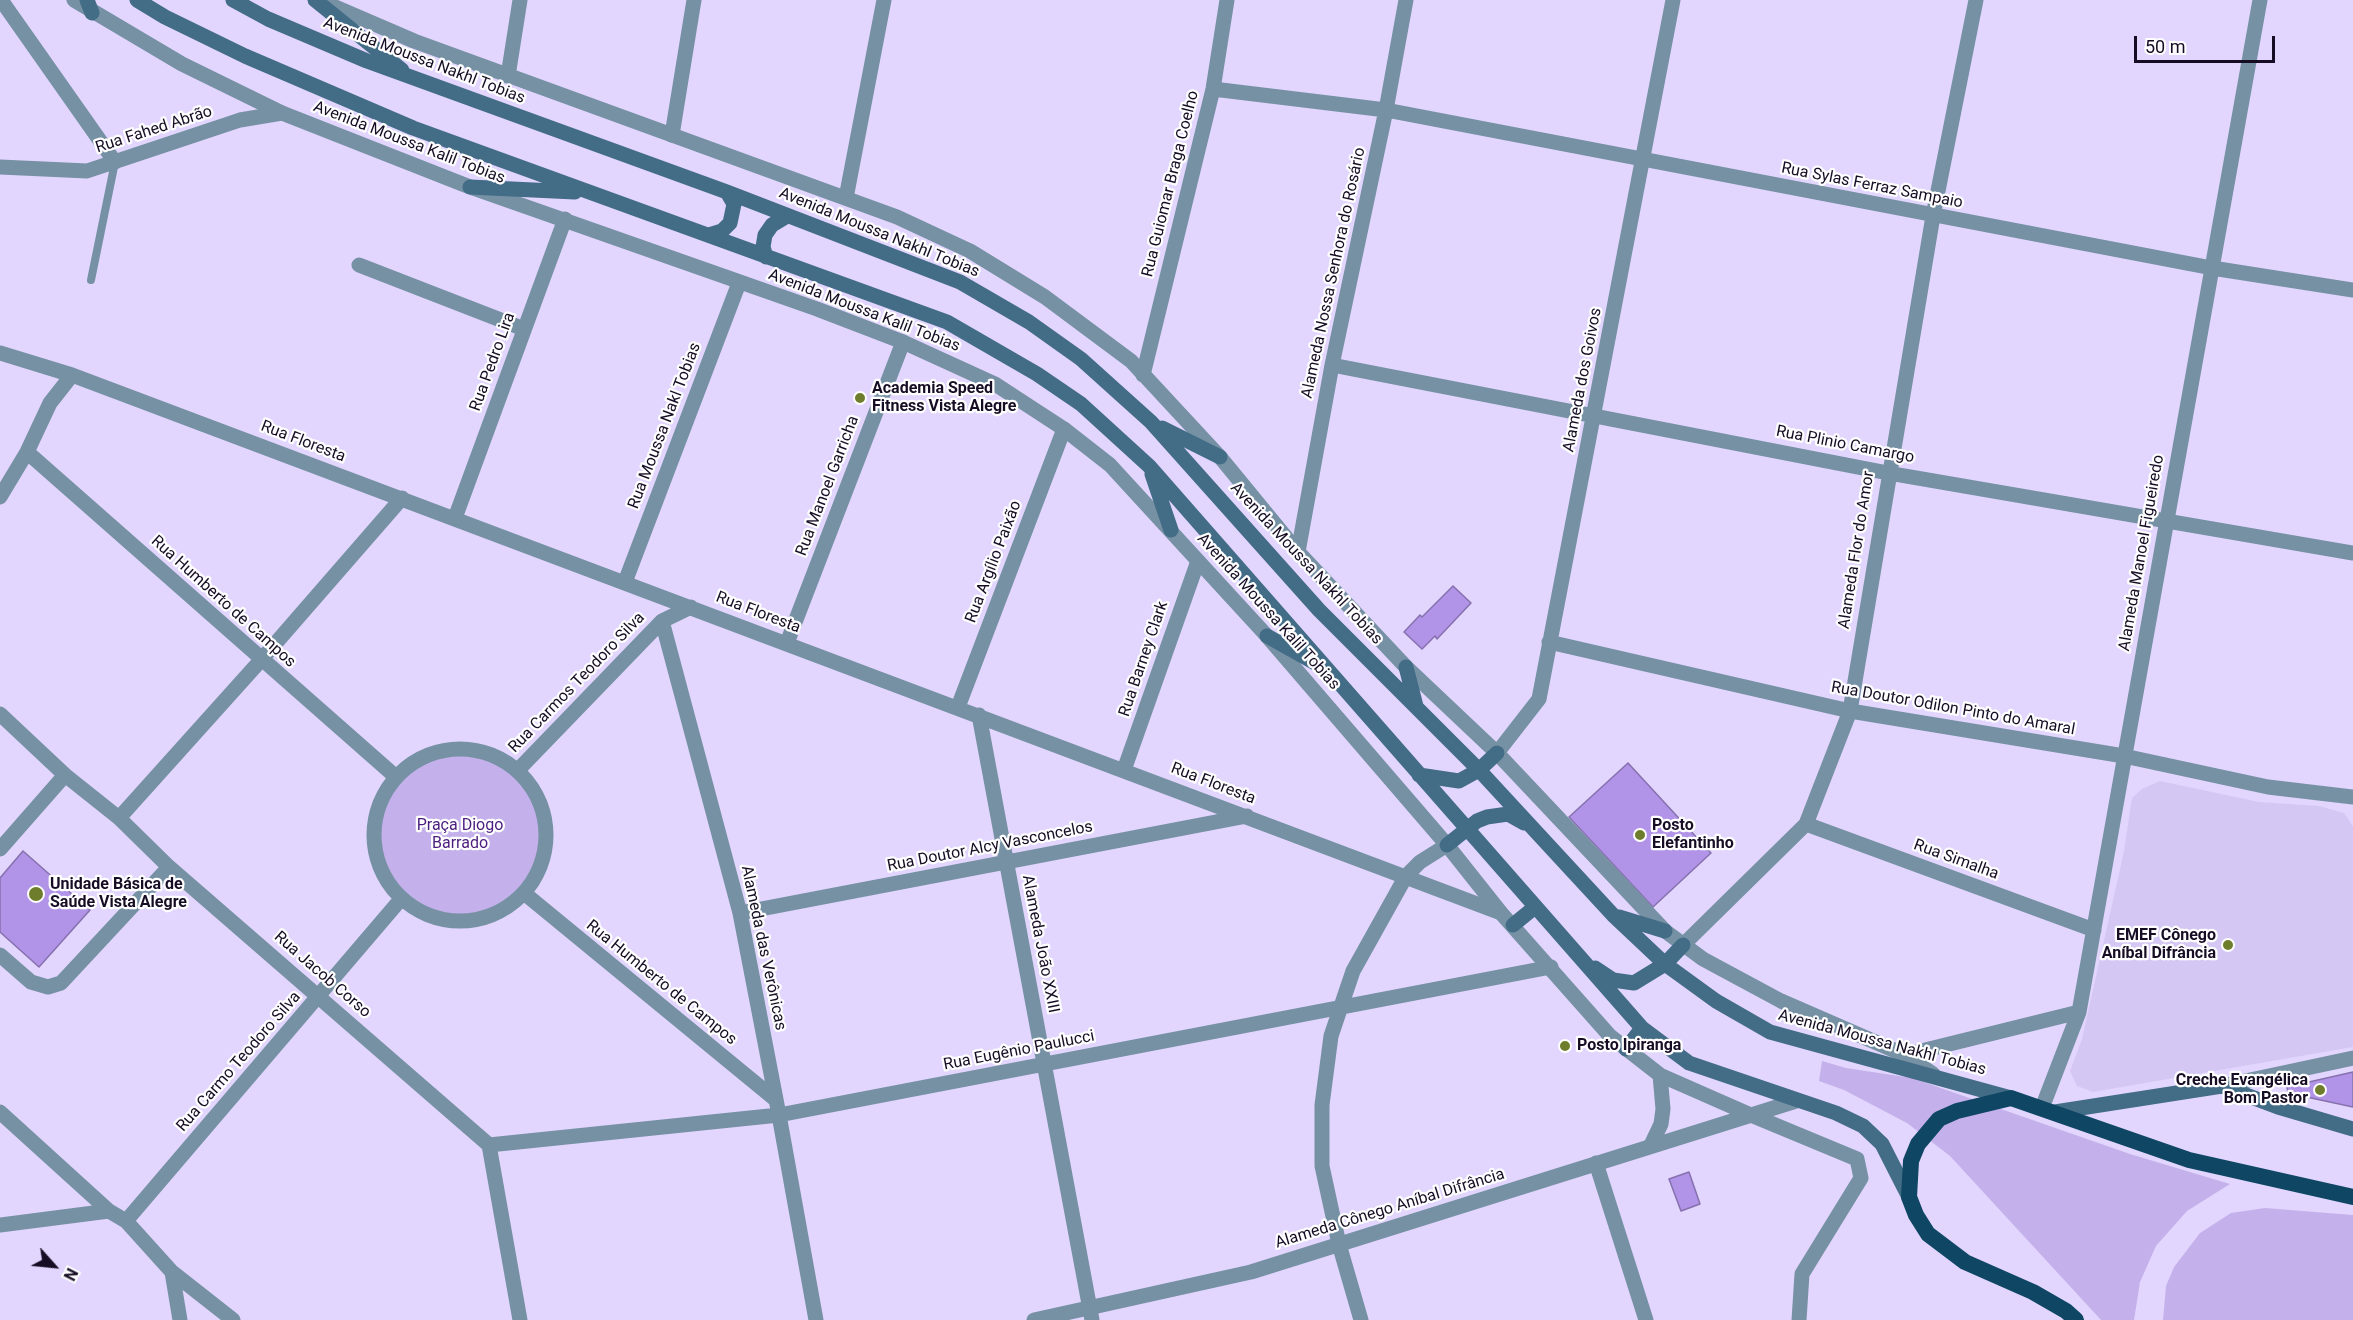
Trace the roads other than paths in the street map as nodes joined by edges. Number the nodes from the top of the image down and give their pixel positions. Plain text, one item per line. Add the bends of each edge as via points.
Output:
1 (1, 0) edge
2 (74, 0) edge
3 (137, 0) edge
4 (233, 0) edge
5 (317, 0) edge
6 (520, 0) edge
7 (694, 0) edge
8 (884, 0) edge
9 (1227, 0) edge
10 (1406, 0) edge
11 (1673, 0) edge
12 (1976, 0) edge
13 (2260, 0) edge
14 (90, 7) edge
15 (508, 75) junction
16 (414, 79) junction
17 (1213, 89) junction
18 (1386, 110) junction
19 (282, 113) junction
20 (672, 135) junction
21 (1644, 160) junction
22 (115, 162) junction
23 (0, 167) edge
24 (470, 187) junction
25 (727, 192) junction
26 (588, 193) junction
27 (846, 198) junction
28 (788, 216) junction
29 (1933, 216) junction
30 (565, 219) junction
31 (709, 235) junction
32 (766, 257) junction
33 (359, 266) dead end
34 (2212, 268) junction
35 (91, 280) dead end
36 (739, 282) junction
37 (2353, 290) edge
38 (524, 329) junction
39 (903, 342) junction
40 (0, 353) edge
41 (1332, 365) junction
42 (72, 375) junction
43 (1143, 375) junction
44 (1596, 414) junction
45 (1152, 422) junction
46 (1065, 429) junction
47 (27, 452) junction
48 (1220, 457) junction
49 (1149, 466) junction
50 (1888, 472) junction
51 (0, 497) edge
52 (402, 498) junction
53 (455, 518) junction
54 (2166, 521) junction
55 (1171, 530) junction
56 (1298, 552) junction
57 (2353, 553) edge
58 (1198, 561) junction
59 (625, 582) junction
60 (691, 607) junction
61 (662, 621) junction
62 (1268, 636) junction
63 (1549, 642) junction
64 (787, 644) junction
65 (261, 660) junction
66 (1406, 667) junction
67 (1328, 669) junction
68 (1416, 706) junction
69 (958, 707) junction
70 (1850, 711) junction
71 (0, 714) edge
72 (980, 715) junction
73 (1497, 753) junction
74 (2124, 756) junction
75 (518, 770) junction
76 (1124, 770) junction
77 (1479, 770) junction
78 (65, 775) junction
79 (1419, 775) junction
80 (396, 777) junction
81 (2353, 797) edge
82 (1248, 816) junction
83 (119, 818) junction
84 (1806, 824) junction
85 (1467, 830) junction
86 (1539, 832) junction
87 (1448, 845) junction
88 (0, 849) edge
89 (1007, 862) junction
90 (169, 867) junction
91 (1406, 876) junction
92 (524, 893) junction
93 (401, 899) junction
94 (1535, 907) junction
95 (740, 913) junction
96 (1501, 913) junction
97 (1613, 915) junction
98 (1513, 925) junction
99 (2094, 930) junction
100 (1665, 931) junction
101 (1683, 945) junction
102 (0, 955) edge
103 (1582, 961) junction
104 (1665, 964) junction
105 (1551, 967) junction
106 (320, 996) junction
107 (1341, 1007) junction
108 (2079, 1012) junction
109 (1642, 1028) junction
110 (1626, 1050) junction
111 (1905, 1055) junction
112 (2353, 1058) edge
113 (1044, 1065) junction
114 (1933, 1074) junction
115 (1660, 1076) junction
116 (2222, 1086) junction
117 (2011, 1098) junction
118 (1796, 1101) junction
119 (778, 1107) junction
120 (2048, 1110) junction
121 (0, 1112) edge
122 (1751, 1115) junction
123 (2353, 1129) edge
124 (489, 1145) junction
125 (1651, 1146) junction
126 (1596, 1163) junction
127 (1909, 1197) junction
128 (2350, 1197) edge
129 (109, 1211) junction
130 (126, 1221) junction
131 (0, 1225) edge
132 (1339, 1244) junction
133 (172, 1272) junction
134 (1091, 1315) edge
135 (180, 1320) edge
136 (232, 1320) edge
137 (520, 1320) edge
138 (816, 1320) edge
139 (1034, 1320) edge
140 (1361, 1320) edge
141 (1646, 1320) edge
142 (1799, 1320) edge
143 (2076, 1320) edge

1 - 22 street
2 - 14 street, Avenida Moussa Kalil Tobias
3 - 26 main road via 245,56 413,128
4 - 16 main road, Avenida Moussa Nakhl Tobias via 268,19
5 - 15 street
5 - 16 main road
6 - 15 street
7 - 20 street
8 - 27 street
9 - 17 street, Rua Guiomar Braga Coelho
10 - 18 street, Alameda Nossa Senhora do Rosário
11 - 21 street, Alameda dos Goivos
12 - 29 street, Alameda Flor do Amor
13 - 34 street, Alameda Manoel Figueiredo
14 - 19 street, Avenida Moussa Kalil Tobias via 182,64
15 - 20 street
16 - 25 main road, Avenida Moussa Nakhl Tobias
17 - 18 street, Rua Sylas Ferraz Sampaio
17 - 43 street, Rua Guiomar Braga Coelho
18 - 21 street, Rua Sylas Ferraz Sampaio
18 - 41 street, Alameda Nossa Senhora do Rosário
19 - 22 street, Rua Fahed Abrão via 240,120
19 - 24 street, Avenida Moussa Kalil Tobias
20 - 27 street
21 - 29 street, Rua Sylas Ferraz Sampaio
21 - 44 street, Alameda dos Goivos
22 - 23 street, Rua Fahed Abrão via 87,171
22 - 35 lane
24 - 26 main road
24 - 30 street, Avenida Moussa Kalil Tobias
25 - 28 main road, Avenida Moussa Nakhl Tobias
25 - 31 main road via 734,204 730,223
26 - 31 main road
27 - 43 street via 970,251 1045,297 1131,361
28 - 32 main road via 772,225 765,235
28 - 45 main road, Avenida Moussa Nakhl Tobias via 960,282 1029,322 1072,353
29 - 34 street, Rua Sylas Ferraz Sampaio
29 - 50 street, Alameda Flor do Amor
30 - 36 street, Avenida Moussa Kalil Tobias
30 - 38 street, Rua Pedro Lira
31 - 32 main road
32 - 49 main road via 947,322 1020,362 1081,404
33 - 38 street
34 - 37 street, Rua Sylas Ferraz Sampaio
34 - 54 street, Alameda Manoel Figueiredo
36 - 39 street, Avenida Moussa Kalil Tobias
36 - 59 street, Rua Moussa Nakl Tobias
38 - 53 street, Rua Pedro Lira
39 - 46 street, Avenida Moussa Kalil Tobias via 995,384
39 - 64 street, Rua Manoel Garricha
40 - 42 street, Rua Floresta
41 - 44 street, Rua Plinio Camargo
41 - 56 street, Alameda Nossa Senhora do Rosário
42 - 47 street via 50,404
42 - 52 street, Rua Floresta
43 - 48 street
44 - 50 street, Rua Plinio Camargo
44 - 63 street, Alameda dos Goivos
45 - 48 main road
45 - 68 main road, Avenida Moussa Nakhl Tobias via 1319,610
46 - 55 street, Avenida Moussa Kalil Tobias via 1110,465
46 - 69 street, Rua Argílio Paixão
47 - 51 street
47 - 65 street, Rua Humberto de Campos
48 - 56 street
49 - 55 main road
49 - 67 main road
50 - 54 street, Rua Plinio Camargo
50 - 70 street, Alameda Flor do Amor
52 - 53 street, Rua Floresta
52 - 65 street
53 - 59 street, Rua Floresta
54 - 57 street, Rua Plinio Camargo
54 - 74 street, Alameda Manoel Figueiredo
55 - 58 street, Avenida Moussa Kalil Tobias
56 - 66 street
58 - 62 street, Avenida Moussa Kalil Tobias
58 - 76 street, Rua Barney Clark
59 - 60 street, Rua Floresta
60 - 61 street
60 - 64 street, Rua Floresta
61 - 75 street, Rua Carmos Teodoro Silva
61 - 95 street, Alameda das Verônicas
62 - 67 main road
62 - 87 street, Avenida Moussa Kalil Tobias
63 - 70 street, Rua Doutor Odilon Pinto do Amaral
63 - 73 street, Alameda dos Goivos via 1539,699
64 - 69 street, Rua Floresta
65 - 80 street, Rua Humberto de Campos
65 - 83 street
66 - 68 main road
66 - 73 street
67 - 79 main road
68 - 77 main road, Avenida Moussa Nakhl Tobias
69 - 72 street, Rua Floresta
70 - 74 street, Rua Doutor Odilon Pinto do Amaral
70 - 84 street, Alameda Flor do Amor
71 - 78 street, Rua Jacob Corso
72 - 76 street, Rua Floresta
72 - 89 street, Alameda João XXIII
73 - 77 main road
73 - 100 street
74 - 81 street, Rua Doutor Odilon Pinto do Amaral via 2268,787
74 - 99 street, Alameda Manoel Figueiredo
75 - 80 street via 495,756 469,748 442,750 417,760
75 - 92 street via 538,800 546,844 538,870
76 - 82 street, Rua Floresta
77 - 79 main road via 1459,781
77 - 86 main road, Avenida Moussa Nakhl Tobias
78 - 83 street, Rua Jacob Corso
78 - 88 street
79 - 85 main road
80 - 93 street via 381,799 374,825 384,878
82 - 89 street, Rua Doutor Alcy Vasconcelos
82 - 91 street, Rua Floresta
83 - 90 street, Rua Jacob Corso
84 - 99 street, Rua Simalha
84 - 101 street, Alameda Flor do Amor
85 - 86 main road via 1486,817 1508,814
85 - 87 main road
85 - 94 main road
86 - 97 main road, Avenida Moussa Nakhl Tobias
87 - 91 street
87 - 96 street, Avenida Moussa Kalil Tobias
89 - 95 street, Rua Doutor Alcy Vasconcelos
89 - 113 street, Alameda João XXIII
90 - 102 street via 61,983 48,987 31,982
90 - 106 street, Rua Jacob Corso
91 - 96 street, Rua Floresta
91 - 107 street via 1353,971
92 - 93 street via 502,910 477,920 450,921 424,914
92 - 119 street, Rua Humberto de Campos
93 - 106 street, Rua Carmo Teodoro Silva
94 - 98 main road
94 - 103 main road
95 - 119 street, Alameda das Verônicas
96 - 98 street, Avenida Moussa Kalil Tobias
97 - 100 main road
97 - 104 main road, Avenida Moussa Nakhl Tobias
98 - 105 street, Avenida Moussa Kalil Tobias
99 - 108 street, Alameda Manoel Figueiredo
100 - 101 street
101 - 104 main road
101 - 111 street via 1781,1001
103 - 104 main road via 1613,980 1634,983
103 - 109 main road
104 - 114 main road, Avenida Moussa Nakhl Tobias via 1716,1001 1770,1032 1835,1052
105 - 107 street, Rua Eugênio Paulucci
105 - 110 street, Avenida Moussa Kalil Tobias
106 - 124 street, Rua Jacob Corso
106 - 130 street, Rua Carmo Teodoro Silva
107 - 113 street, Rua Eugênio Paulucci
107 - 132 street via 1331,1035 1322,1104 1322,1166
108 - 111 street
108 - 120 street, Alameda Manoel Figueiredo
109 - 110 main road
109 - 118 main road via 1689,1063
110 - 115 street, Avenida Moussa Kalil Tobias
111 - 114 street
112 - 116 street
113 - 119 street, Rua Eugênio Paulucci
113 - 134 street, Alameda João XXIII
114 - 117 main road, Avenida Moussa Nakhl Tobias
115 - 122 street, Avenida Moussa Kalil Tobias
115 - 125 street via 1663,1109
116 - 120 main road
116 - 123 main road
117 - 120 highway, Avenida Moussa Nakhl Tobias
117 - 127 highway via 1939,1119 1918,1144 1911,1161
118 - 122 street, Alameda Cônego Aníbal Difrância
118 - 127 main road via 1863,1126 1882,1144
119 - 124 street, Rua Eugênio Paulucci
119 - 138 street, Alameda das Verônicas
120 - 128 highway, Avenida Moussa Nakhl Tobias via 2189,1160
121 - 129 street
122 - 125 street, Alameda Cônego Aníbal Difrância
122 - 142 street, Avenida Moussa Kalil Tobias via 1857,1159 1862,1178 1802,1274
124 - 137 street
125 - 126 street, Alameda Cônego Aníbal Difrância
126 - 132 street, Alameda Cônego Aníbal Difrância
126 - 141 street
127 - 143 highway via 1928,1233 1944,1248 1965,1262 2033,1292
129 - 130 street
129 - 131 street
130 - 133 street
132 - 134 street, Alameda Cônego Aníbal Difrância
132 - 140 street
133 - 135 street
133 - 136 street
134 - 139 street, Alameda Cônego Aníbal Difrância

